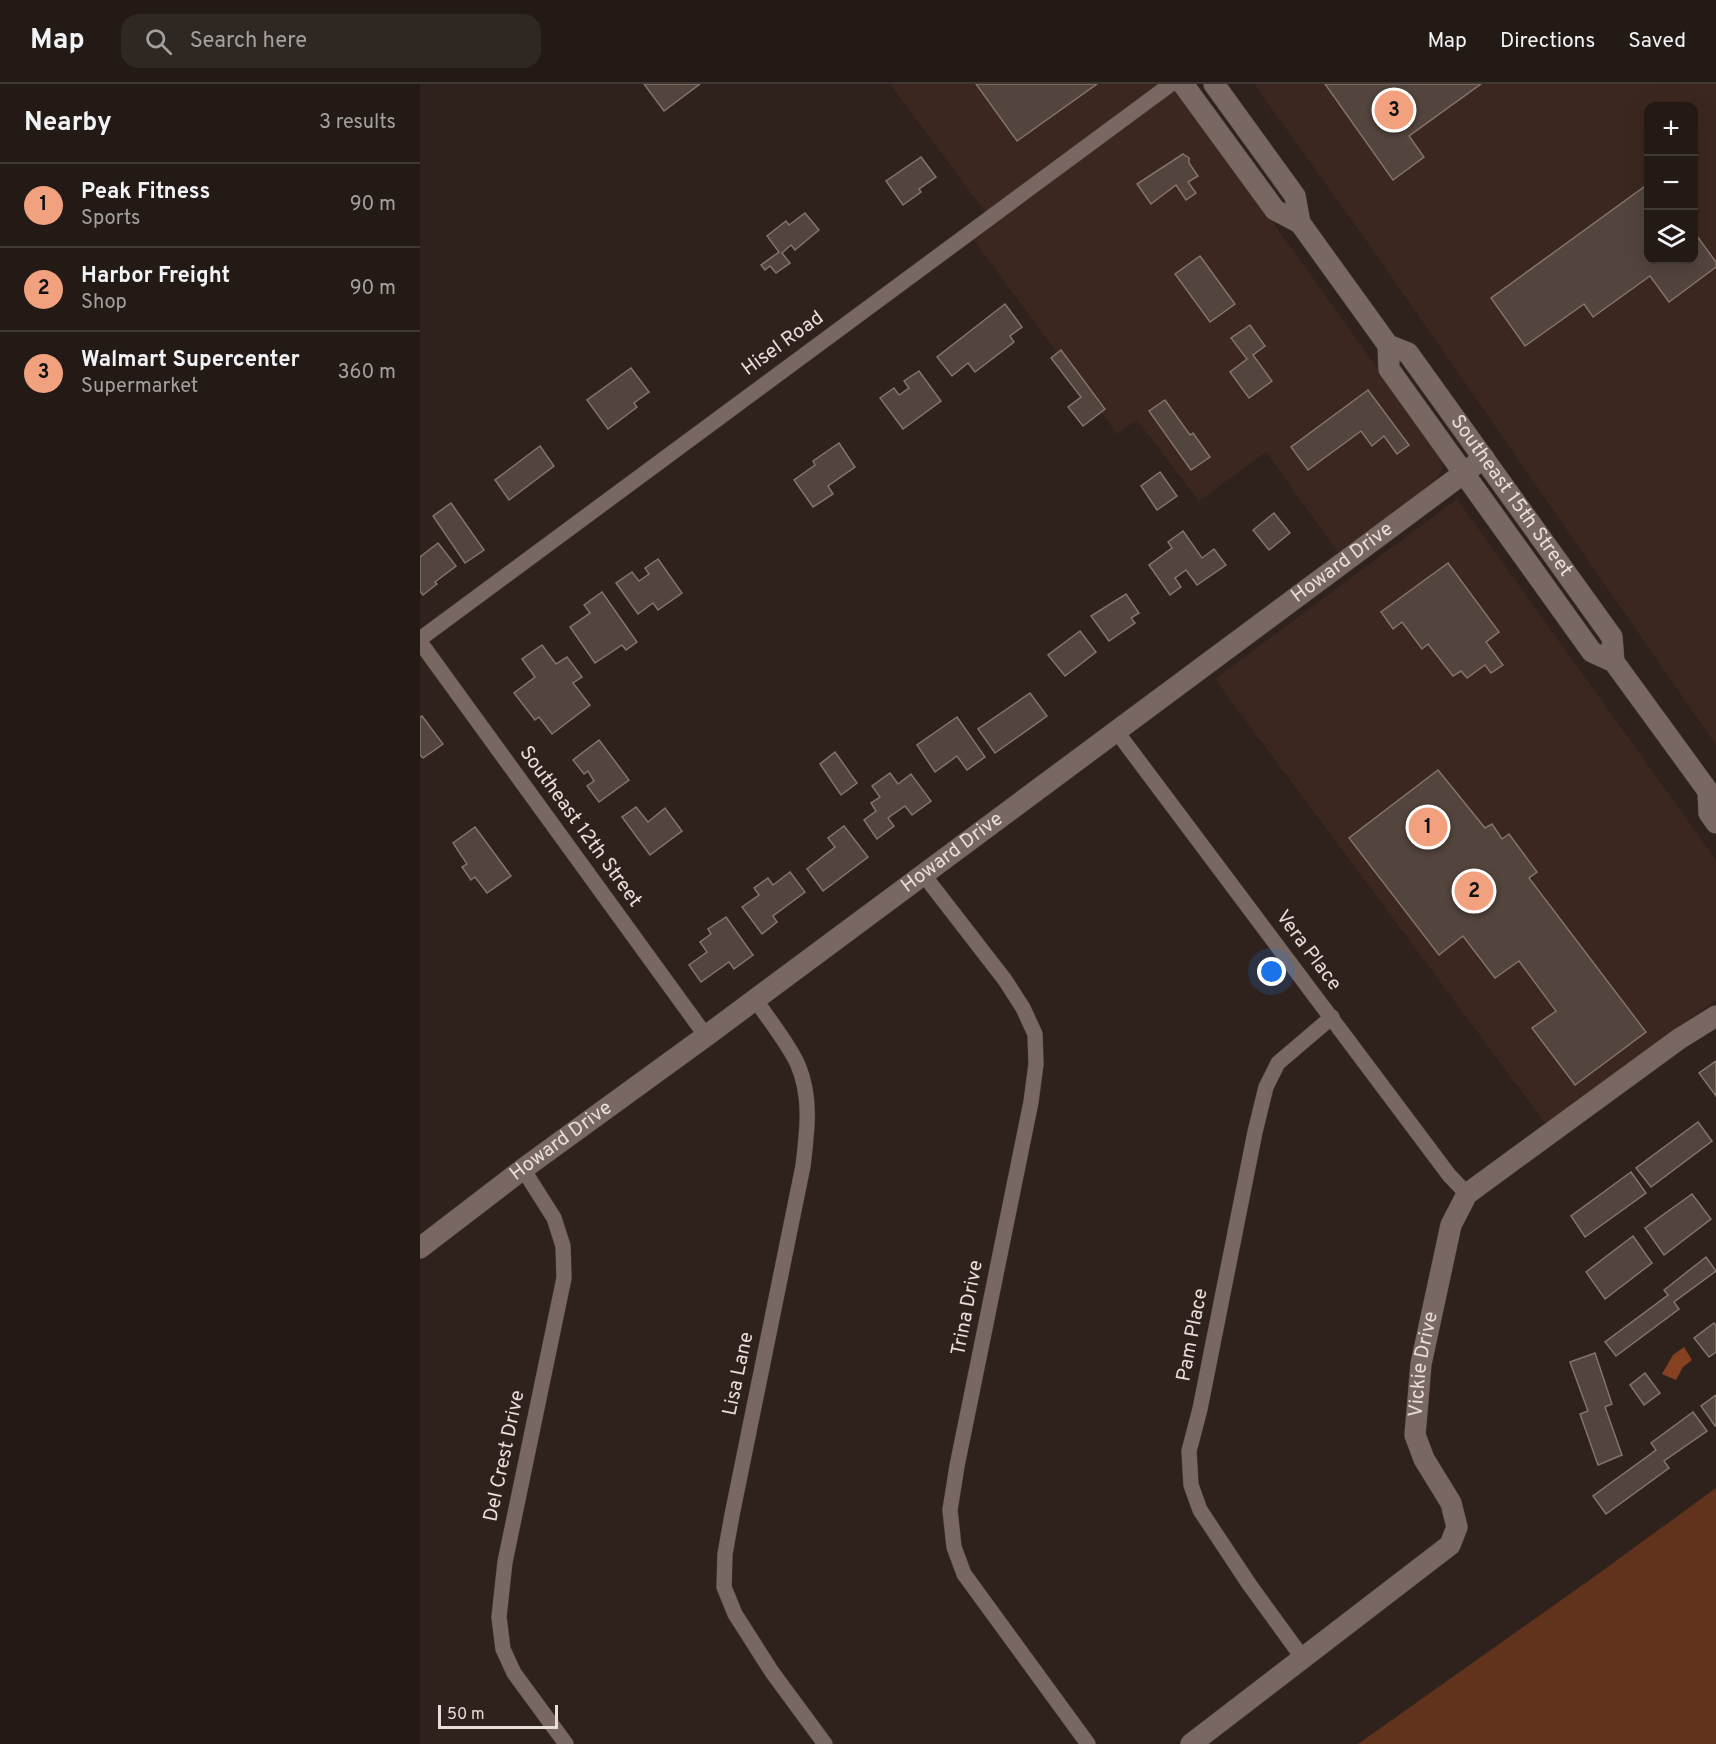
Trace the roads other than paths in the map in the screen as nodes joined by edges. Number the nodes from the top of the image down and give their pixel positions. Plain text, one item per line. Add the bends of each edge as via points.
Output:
1 (1172, 84) edge
2 (1183, 84) edge
3 (1214, 84) edge
4 (1300, 223) junction
5 (1388, 345) junction
6 (1484, 458) junction
7 (1464, 472) junction
8 (420, 640) edge
9 (1614, 662) junction
10 (1117, 732) junction
11 (1712, 792) edge
12 (1716, 823) edge
13 (923, 874) junction
14 (755, 999) junction
15 (1716, 1016) edge
16 (1332, 1017) junction
17 (706, 1036) junction
18 (524, 1169) junction
19 (1467, 1194) junction
20 (420, 1248) edge
21 (1302, 1657) junction
22 (566, 1744) edge
23 (825, 1744) edge
24 (1088, 1744) edge
25 (1191, 1744) edge

1 - 8 street, Hisel Road
2 - 4 street, Southeast 15th Street via 1275,210
3 - 4 street, Southeast 15th Street via 1295,196
4 - 5 street, Southeast 15th Street
5 - 6 street, Southeast 15th Street via 1408,353
5 - 7 street, Southeast 15th Street via 1389,369
6 - 7 street, Howard Drive
6 - 9 street, Southeast 15th Street via 1612,637
7 - 9 street, Southeast 15th Street via 1592,652
7 - 10 street, Howard Drive
8 - 17 street, Southeast 12th Street
9 - 11 street, Southeast 15th Street
10 - 13 street, Howard Drive
10 - 16 street, Vera Place
11 - 12 street, Southeast 15th Street via 1709,813
13 - 14 street, Howard Drive
13 - 24 street, Trina Drive via 1005,980 1035,1034 1031,1102 955,1477 950,1510 954,1547 964,1574
14 - 17 street, Howard Drive
14 - 23 street, Lisa Lane via 798,1064 806,1091 808,1126 732,1515 724,1587 735,1614 772,1672
15 - 19 street, Vickie Drive
16 - 19 street, Vera Place
16 - 21 street, Pam Place via 1278,1063 1266,1087 1189,1452 1191,1485 1200,1510
17 - 18 street, Howard Drive
18 - 20 street, Howard Drive
18 - 22 street, Del Crest Drive via 554,1218 563,1246 564,1278 504,1562 499,1617 503,1649 514,1673
19 - 21 street, Vickie Drive via 1451,1225 1421,1364 1415,1435 1424,1459 1451,1503 1457,1527 1450,1545
21 - 25 street, Vickie Drive

